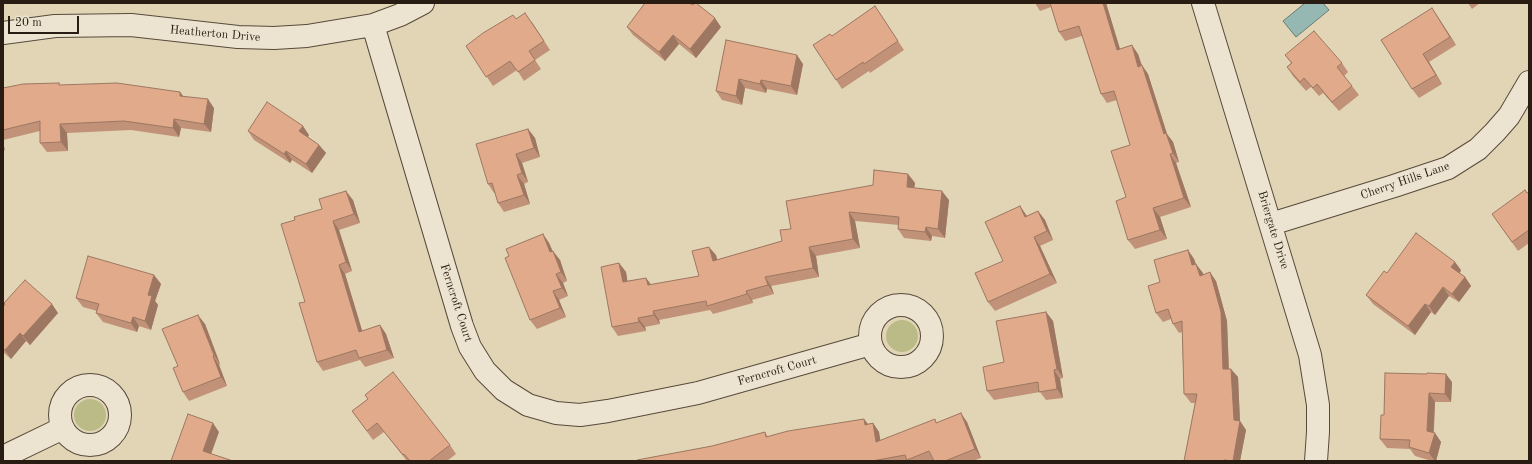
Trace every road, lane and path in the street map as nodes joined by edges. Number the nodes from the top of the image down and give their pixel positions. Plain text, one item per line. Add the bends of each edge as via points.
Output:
1 (423, 3) edge
2 (1203, 3) edge
3 (373, 25) junction
4 (3, 33) edge
5 (1529, 82) edge
6 (1271, 224) junction
7 (871, 344) dead end
8 (63, 428) dead end
9 (3, 457) edge
10 (1316, 461) edge

1 - 3 street, Heatherton Drive
2 - 6 street, Briergate Drive
3 - 4 street, Heatherton Drive via 307,36 274,38 238,37 131,25 55,26
3 - 7 street, Ferncroft Court via 462,326 470,347 485,371 504,390 528,405 556,413 580,415 698,393
5 - 6 street, Cherry Hills Lane via 1495,132 1478,149 1448,168
6 - 10 street, Briergate Drive via 1310,354 1318,405
8 - 9 street

